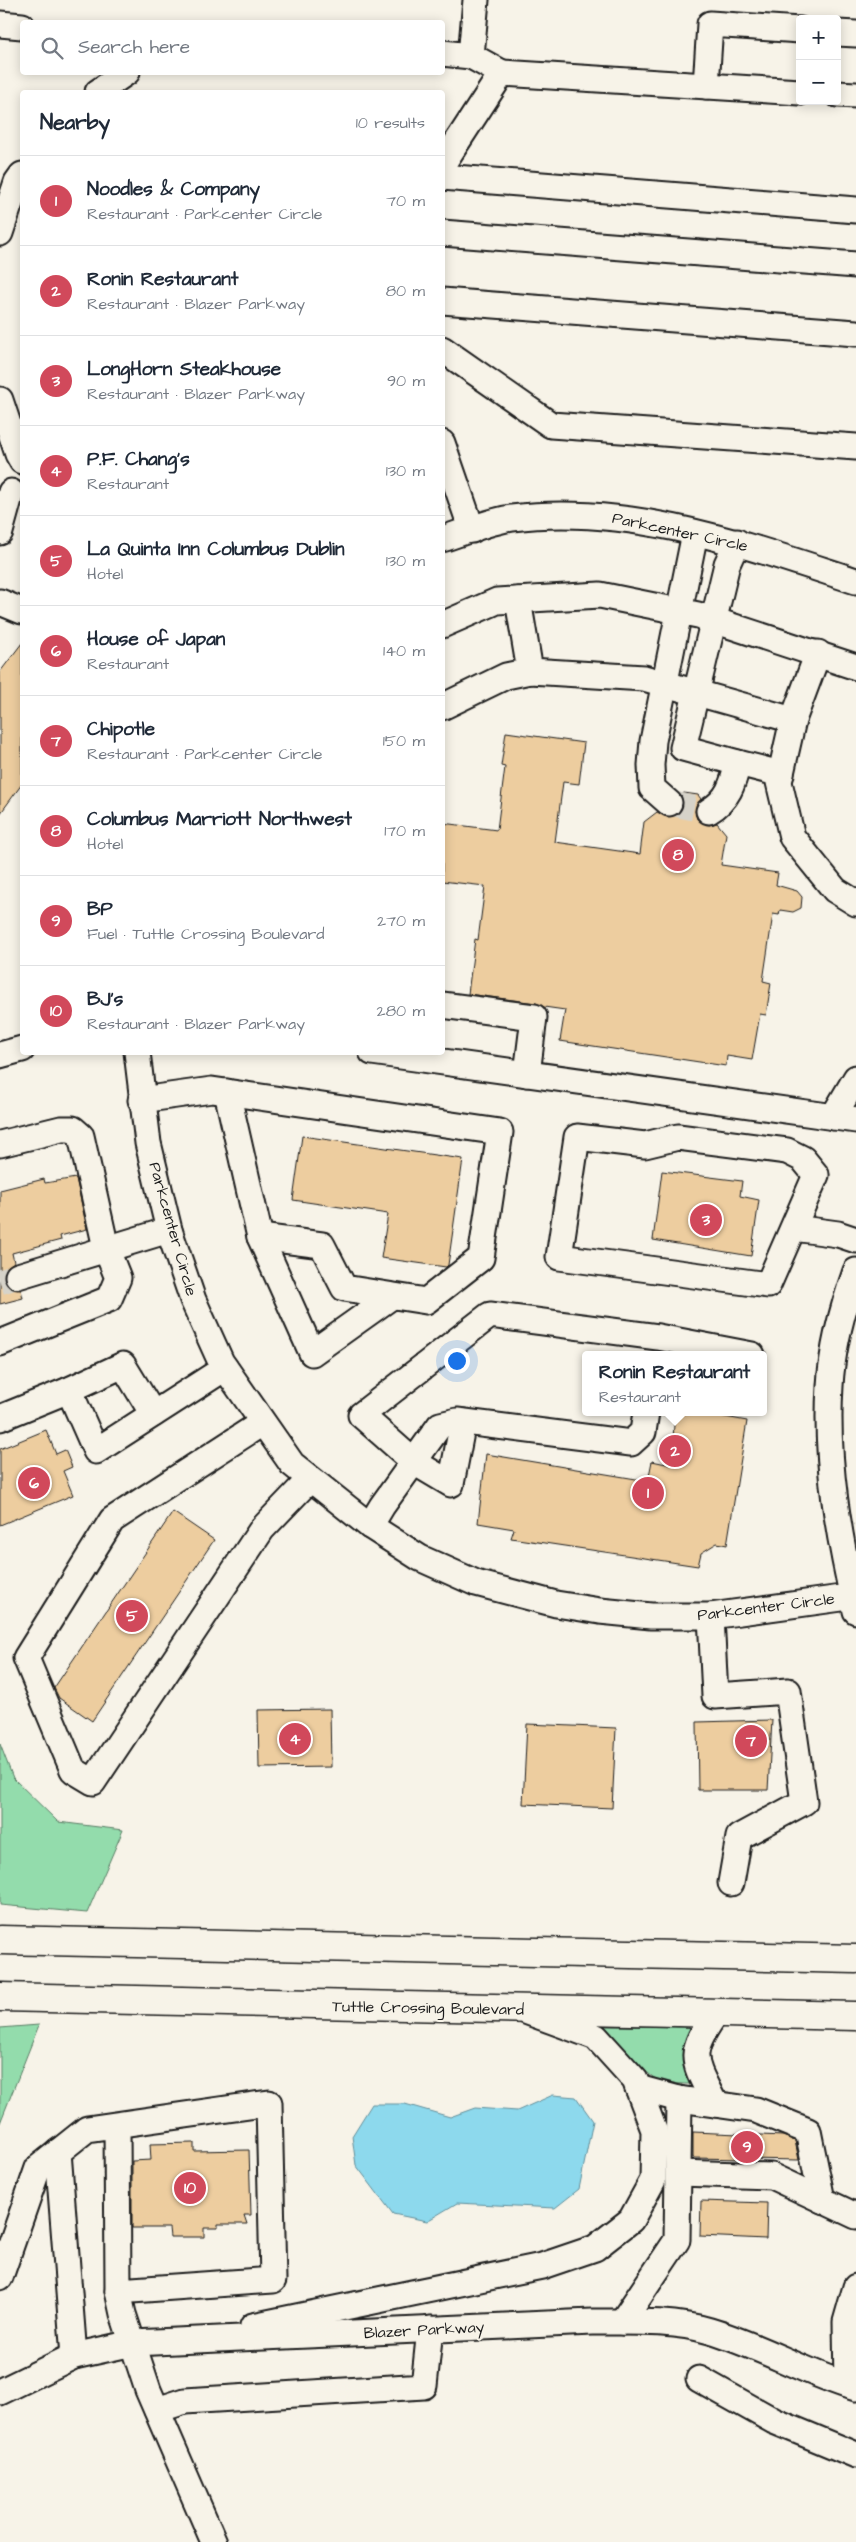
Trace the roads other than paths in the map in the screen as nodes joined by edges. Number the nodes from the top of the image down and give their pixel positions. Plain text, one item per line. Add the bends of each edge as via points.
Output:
1 (476, 0) edge
2 (0, 24) edge
3 (20, 26) edge
4 (796, 30) edge
5 (841, 32) edge
6 (856, 34) edge
7 (445, 53) edge
8 (471, 56) junction
9 (502, 73) junction
10 (123, 75) edge
11 (706, 86) junction
12 (101, 90) edge
13 (796, 92) edge
14 (841, 94) edge
15 (856, 95) edge
16 (445, 160) edge
17 (445, 177) edge
18 (20, 178) edge
19 (856, 210) edge
20 (0, 233) edge
21 (445, 233) edge
22 (856, 265) edge
23 (445, 301) edge
24 (856, 333) edge
25 (445, 351) edge
26 (0, 400) edge
27 (856, 447) edge
28 (445, 452) edge
29 (20, 458) edge
30 (11, 489) edge
31 (472, 530) junction
32 (0, 532) edge
33 (695, 533) junction
34 (445, 538) edge
35 (737, 542) junction
36 (856, 582) edge
37 (518, 600) junction
38 (0, 602) edge
39 (20, 610) edge
40 (679, 611) junction
41 (713, 619) junction
42 (445, 624) edge
43 (818, 653) junction
44 (856, 667) edge
45 (530, 670) junction
46 (664, 684) junction
47 (695, 692) junction
48 (445, 705) edge
49 (793, 720) junction
50 (653, 741) junction
51 (683, 748) junction
52 (738, 763) junction
53 (781, 774) junction
54 (669, 803) tunnel mouth
55 (709, 811) dead end
56 (856, 903) edge
57 (445, 1005) edge
58 (20, 1050) edge
59 (0, 1055) edge
60 (137, 1055) edge
61 (405, 1055) edge
62 (527, 1074) junction
63 (856, 1078) edge
64 (227, 1092) junction
65 (141, 1100) junction
66 (844, 1118) edge
67 (0, 1144) edge
68 (794, 1228) junction
69 (170, 1230) junction
70 (260, 1237) junction
71 (856, 1240) edge
72 (106, 1248) junction
73 (856, 1271) edge
74 (18, 1276) tunnel mouth
75 (392, 1296) junction
76 (0, 1343) edge
77 (656, 1346) edge
78 (709, 1351) edge
79 (225, 1368) junction
80 (69, 1390) junction
81 (153, 1414) junction
82 (645, 1416) edge
83 (0, 1418) edge
84 (463, 1422) junction
85 (262, 1423) junction
86 (414, 1462) junction
87 (310, 1479) junction
88 (370, 1526) junction
89 (855, 1601) edge
90 (710, 1616) junction
91 (730, 1883) dead end
92 (0, 1940) edge
93 (856, 1959) edge
94 (0, 1996) edge
95 (521, 2010) junction
96 (716, 2014) junction
97 (856, 2016) edge
98 (638, 2088) junction
99 (679, 2099) junction
100 (715, 2104) junction
101 (117, 2125) junction
102 (58, 2152) junction
103 (679, 2173) junction
104 (822, 2200) junction
105 (856, 2216) edge
106 (0, 2277) edge
107 (856, 2287) edge
108 (118, 2291) junction
109 (622, 2322) junction
110 (430, 2329) junction
111 (210, 2339) junction
112 (133, 2342) junction
113 (74, 2356) junction
114 (699, 2379) dead end
115 (853, 2382) edge
116 (0, 2392) edge
117 (157, 2410) junction
118 (856, 2455) edge
119 (214, 2542) edge

1 - 8 street
2 - 3 street
4 - 11 street via 710,24
5 - 6 street
7 - 8 street
8 - 9 street
9 - 11 street
9 - 16 street
10 - 12 street
11 - 13 street
14 - 15 street
17 - 19 street
18 - 20 street
21 - 22 street
23 - 24 street
25 - 27 street via 551,425
26 - 29 street
28 - 31 street
30 - 32 street
31 - 33 street, Parkcenter Circle via 510,518 572,514 630,519
31 - 34 street, Parkcenter Circle
33 - 35 street, Parkcenter Circle
33 - 40 street
35 - 36 street, Parkcenter Circle
35 - 41 street via 727,564
37 - 40 street via 600,596
37 - 42 street via 497,601
37 - 45 street
38 - 39 street
40 - 41 street
40 - 46 street
41 - 43 street
41 - 47 street
43 - 44 street
43 - 49 street
45 - 46 street via 644,678
45 - 48 street via 506,676
46 - 47 street
46 - 50 street
47 - 49 street
47 - 51 street
49 - 53 street
50 - 51 street
50 - 54 street via 652,788
51 - 52 street
52 - 53 street
52 - 55 street via 733,784 720,804
53 - 56 street via 779,782 792,837 835,890
57 - 62 street via 534,1017
58 - 59 street
60 - 65 street, Parkcenter Circle
61 - 62 street
62 - 66 street
63 - 66 street
64 - 65 street via 212,1090
64 - 70 street
64 - 75 street via 500,1132 481,1258 426,1301
65 - 69 street, Parkcenter Circle via 148,1143
67 - 72 street via 61,1129 73,1129 81,1136
68 - 68 street via 768,1285 559,1257 577,1137 645,1145 678,1137 787,1151 803,1158 816,1175
68 - 71 street
69 - 72 street
69 - 79 street, Parkcenter Circle via 193,1300
70 - 75 street via 322,1245 344,1288
70 - 75 street via 312,1354
72 - 74 street
72 - 76 street via 118,1278 109,1299
73 - 89 street via 834,1356 829,1408 830,1456 839,1528
77 - 78 street
77 - 86 street via 490,1315 361,1415
79 - 81 street
79 - 85 street, Parkcenter Circle
80 - 81 street via 123,1365
80 - 81 street via 96,1451
80 - 83 street
82 - 84 street via 643,1432 631,1444
84 - 86 street via 440,1425
84 - 86 street via 450,1484
85 - 87 street, Parkcenter Circle via 292,1464
85 - 87 street via 112,1520 26,1658 73,1770 93,1782 262,1529
86 - 88 street
87 - 88 street, Parkcenter Circle
88 - 90 street, Parkcenter Circle via 420,1558 476,1583 556,1604 651,1616
89 - 90 street, Parkcenter Circle
90 - 91 street via 715,1696 788,1691 804,1802 739,1837
92 - 93 main road
94 - 95 main road, Tuttle Crossing Boulevard
95 - 96 main road, Tuttle Crossing Boulevard
95 - 98 street via 596,2037 635,2080
96 - 97 main road, Tuttle Crossing Boulevard
96 - 100 street via 701,2034 695,2050 695,2066
98 - 99 street
98 - 111 street via 654,2130 654,2180 631,2220 595,2248 542,2266 272,2321
99 - 100 street
99 - 103 street
100 - 104 street via 756,2110 808,2131
101 - 102 street via 87,2129
101 - 108 street
101 - 108 street via 269,2103 274,2280
102 - 106 street via 38,2168
102 - 113 street
103 - 104 street via 771,2176
103 - 109 street via 677,2240
104 - 105 street
107 - 115 street, Blazer Parkway via 846,2322
108 - 112 street
109 - 110 street, Blazer Parkway
109 - 115 street, Blazer Parkway via 662,2323 708,2330 749,2344 819,2377
110 - 111 street, Blazer Parkway
110 - 117 street via 424,2386 185,2401
111 - 112 street, Blazer Parkway
112 - 113 street, Blazer Parkway
112 - 117 street
113 - 116 street, Blazer Parkway
114 - 118 street via 774,2421
117 - 119 street

